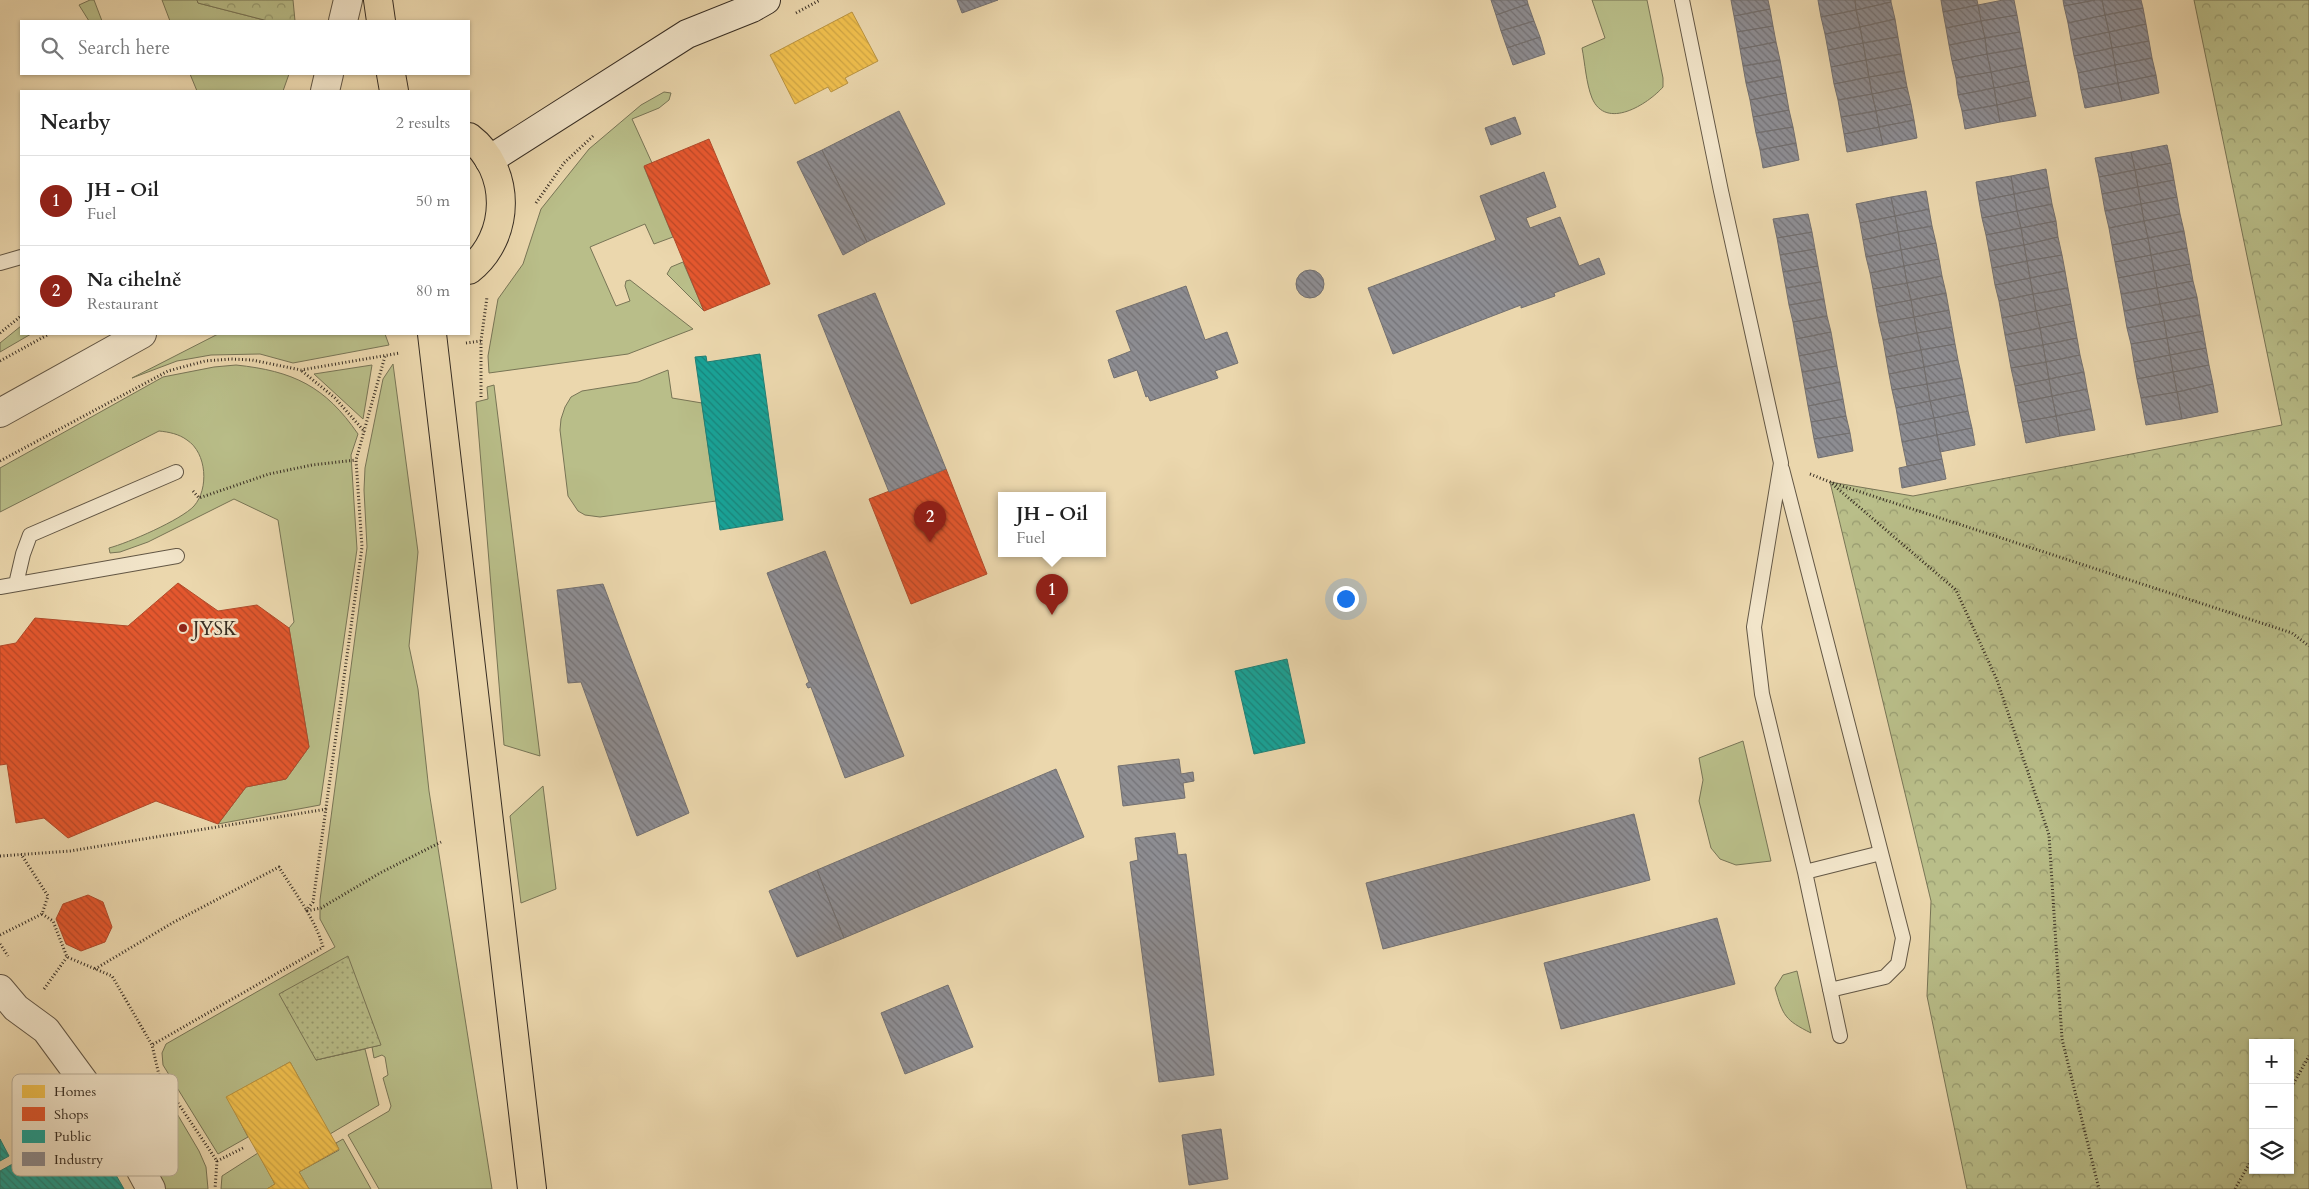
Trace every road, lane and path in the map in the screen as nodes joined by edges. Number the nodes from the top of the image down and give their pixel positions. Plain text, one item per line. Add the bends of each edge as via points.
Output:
1 (348, 0) edge
2 (378, 0) edge
3 (766, 0) edge
4 (820, 0) edge
5 (1682, 0) edge
6 (795, 13) dead end
7 (343, 20) edge
8 (381, 20) edge
9 (329, 75) edge
10 (391, 75) edge
11 (325, 90) edge
12 (394, 90) edge
13 (597, 132) dead end
14 (470, 138) edge
15 (489, 160) junction
16 (535, 206) dead end
17 (20, 257) edge
18 (0, 263) edge
19 (470, 269) edge
20 (493, 290) dead end
21 (20, 317) edge
22 (0, 333) edge
23 (47, 335) edge
24 (140, 335) edge
25 (432, 335) edge
26 (0, 362) edge
27 (302, 370) junction
28 (481, 396) dead end
29 (0, 413) edge
30 (365, 432) junction
31 (0, 460) edge
32 (356, 460) junction
33 (1780, 463) junction
34 (176, 472) joint
35 (1830, 482) junction
36 (177, 556) dead end
37 (16, 584) junction
38 (0, 587) edge
39 (2309, 646) edge
40 (327, 809) junction
41 (441, 842) dead end
42 (1881, 853) junction
43 (21, 854) junction
44 (0, 856) edge
45 (1805, 872) junction
46 (306, 911) junction
47 (42, 914) junction
48 (0, 935) edge
49 (66, 957) junction
50 (95, 970) junction
51 (0, 989) edge
52 (43, 990) dead end
53 (1830, 990) junction
54 (1840, 1036) dead end
55 (152, 1045) junction
56 (2309, 1056) edge
57 (78, 1074) edge
58 (159, 1074) edge
59 (2293, 1084) edge
60 (178, 1103) edge
61 (245, 1147) dead end
62 (217, 1161) junction
63 (2249, 1164) edge
64 (144, 1176) edge
65 (151, 1189) edge
66 (215, 1189) edge
67 (532, 1189) edge
68 (2099, 1189) edge
69 (2235, 1189) edge

1 - 7 street
2 - 8 main road
3 - 15 street via 687,34
4 - 6 path
5 - 33 lane
9 - 11 street
10 - 12 main road
13 - 16 path via 564,163
14 - 15 main road
15 - 19 main road via 499,182 502,206 498,229 487,252
17 - 18 lane
20 - 28 path via 487,297 480,341
21 - 22 path
23 - 26 path
24 - 29 street
25 - 67 main road
27 - 30 path via 335,398
27 - 30 path via 385,356
27 - 31 path via 231,359 206,361 168,371
30 - 32 path
32 - 34 path via 269,474 199,498
32 - 40 path via 362,547
33 - 35 path
33 - 42 lane
33 - 45 lane via 1754,627 1762,694
34 - 37 lane via 30,536
35 - 39 path via 2292,633
35 - 68 path via 1956,590 1997,680 2049,835 2062,1039
36 - 37 lane
37 - 38 lane
40 - 43 path via 70,851
40 - 46 path via 313,902
41 - 46 path via 321,908
42 - 45 lane
42 - 53 lane via 1903,938 1898,964 1885,977
43 - 44 path
43 - 47 path via 48,896
45 - 53 lane
46 - 50 path via 278,867 174,922
46 - 55 path via 323,948
47 - 48 path
47 - 49 path via 53,921
49 - 50 path
49 - 52 path
50 - 55 path via 112,976
51 - 57 street via 16,1008 46,1030
53 - 54 lane
55 - 58 path
56 - 59 path
60 - 62 path
61 - 62 path
62 - 66 path
63 - 69 path
64 - 65 street

